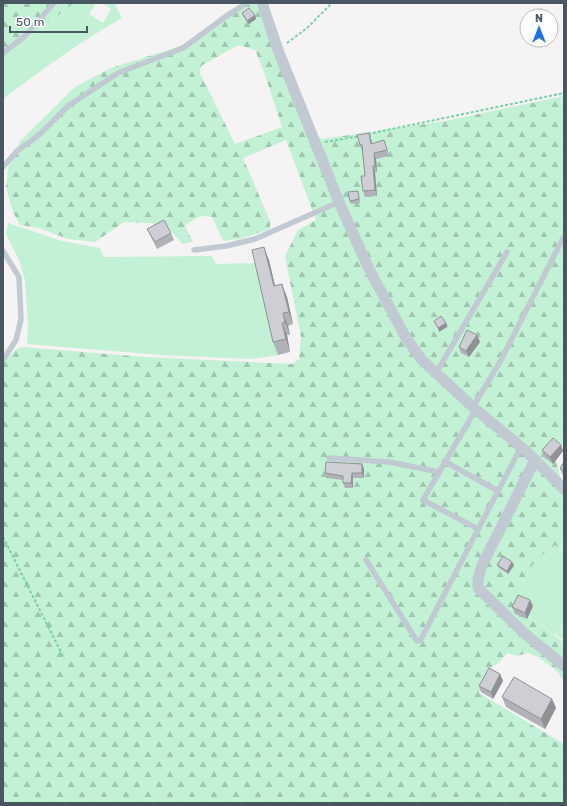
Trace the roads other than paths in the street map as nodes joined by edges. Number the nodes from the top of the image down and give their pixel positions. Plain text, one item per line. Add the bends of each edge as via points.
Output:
1 (54, 3) edge
2 (247, 3) edge
3 (262, 3) edge
4 (3, 54) edge
5 (3, 167) edge
6 (339, 202) junction
7 (563, 238) dead end
8 (194, 250) dead end
9 (3, 251) edge
10 (507, 252) dead end
11 (3, 360) edge
12 (436, 373) junction
13 (475, 408) junction
14 (521, 447) junction
15 (329, 458) dead end
16 (535, 460) junction
17 (444, 461) junction
18 (438, 472) junction
19 (564, 489) edge
20 (498, 491) junction
21 (478, 529) junction
22 (366, 560) dead end
23 (564, 666) edge

1 - 4 lane via 25,36
2 - 5 lane via 183,48 118,72 68,106 39,135 17,151
3 - 6 street via 278,50
6 - 8 lane via 255,239
6 - 12 street via 368,267 406,338 422,360
7 - 13 lane
9 - 11 lane via 19,277 21,319 16,340
10 - 12 lane
12 - 13 street
13 - 14 street
13 - 17 lane
14 - 16 street
14 - 20 lane
15 - 18 lane via 389,462
16 - 19 street
16 - 23 street via 482,565 478,588 525,634
17 - 18 lane
17 - 20 lane
18 - 21 lane via 423,500
20 - 21 lane
21 - 22 lane via 420,641 417,641

